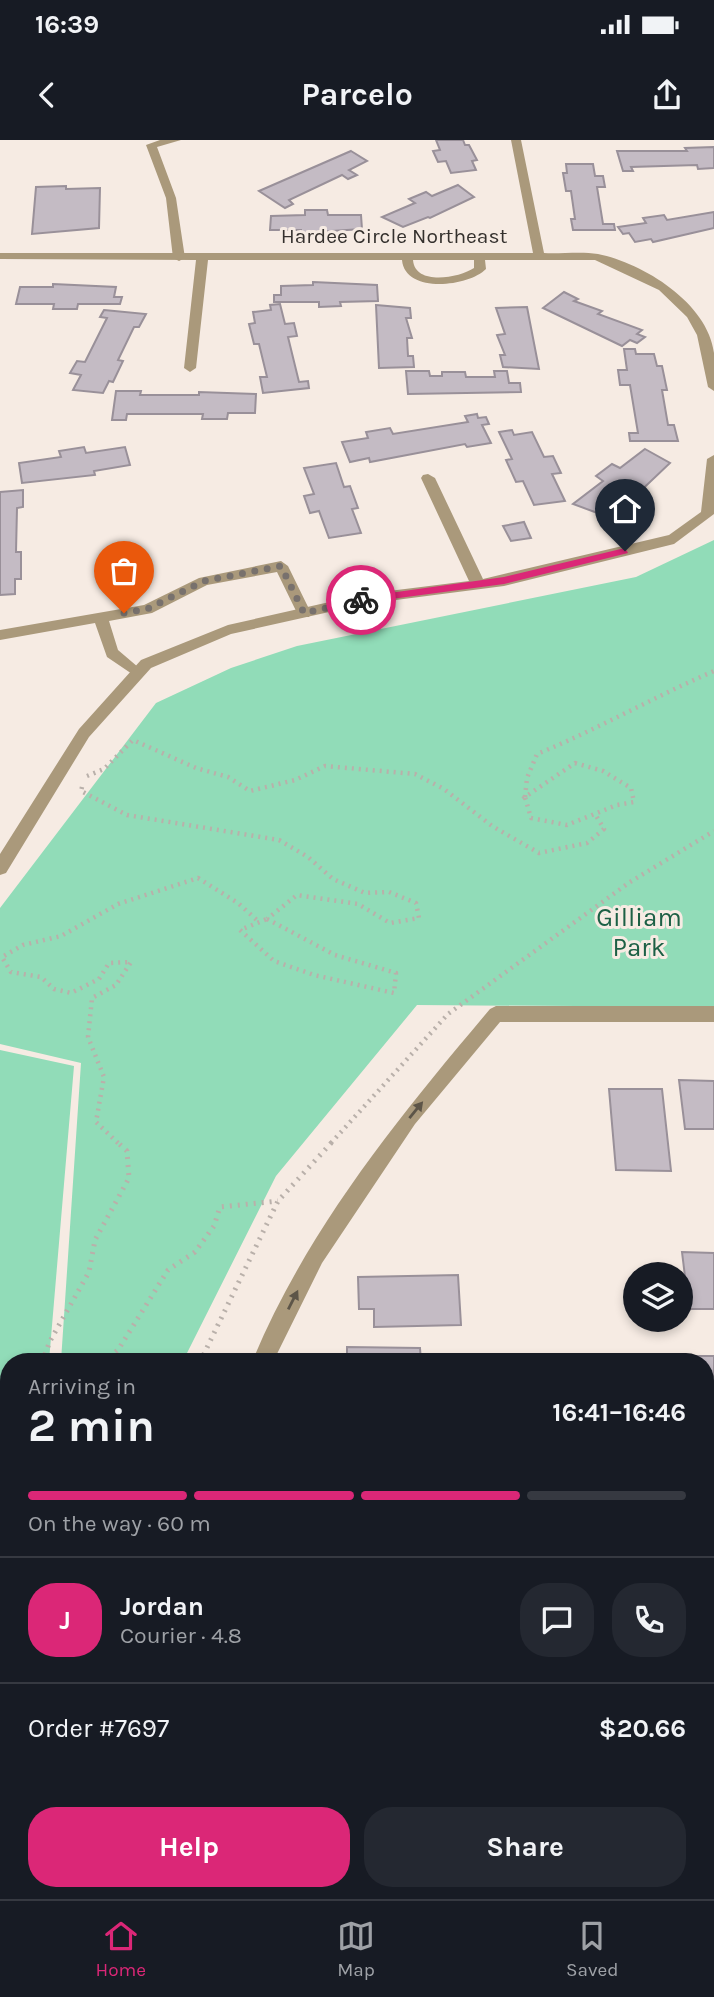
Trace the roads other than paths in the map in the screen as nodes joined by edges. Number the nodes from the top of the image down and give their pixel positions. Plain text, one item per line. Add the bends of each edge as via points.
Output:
1 (176, 140) edge
2 (516, 140) edge
3 (0, 256) edge
4 (407, 257) junction
5 (479, 257) junction
6 (539, 257) junction
7 (179, 258) junction
8 (202, 258) junction
9 (190, 368) dead end
10 (714, 387) edge
11 (714, 459) edge
12 (428, 478) dead end
13 (478, 584) junction
14 (304, 613) junction
15 (100, 616) junction
16 (0, 635) edge
17 (138, 673) junction
18 (0, 868) edge
19 (714, 1014) edge
20 (266, 1353) edge

1 - 7 street via 151,145 172,198
2 - 6 street
3 - 7 street, Hardee Circle Northeast
4 - 5 street, Hardee Circle Northeast
4 - 5 street via 415,276 447,281 480,269
4 - 8 street, Hardee Circle Northeast
5 - 6 street, Hardee Circle Northeast
6 - 10 street, Hardee Circle Northeast via 596,257 645,275 680,299 699,323
7 - 8 street, Hardee Circle Northeast
8 - 9 street
11 - 13 street via 708,514 674,539
12 - 13 street
13 - 14 street via 365,599
14 - 15 street via 281,566 204,581 147,609
14 - 17 street via 228,630 146,664
15 - 16 street
15 - 17 street via 111,653
17 - 18 street via 84,733
20 -> 19 street via 315,1256 409,1118 496,1014

